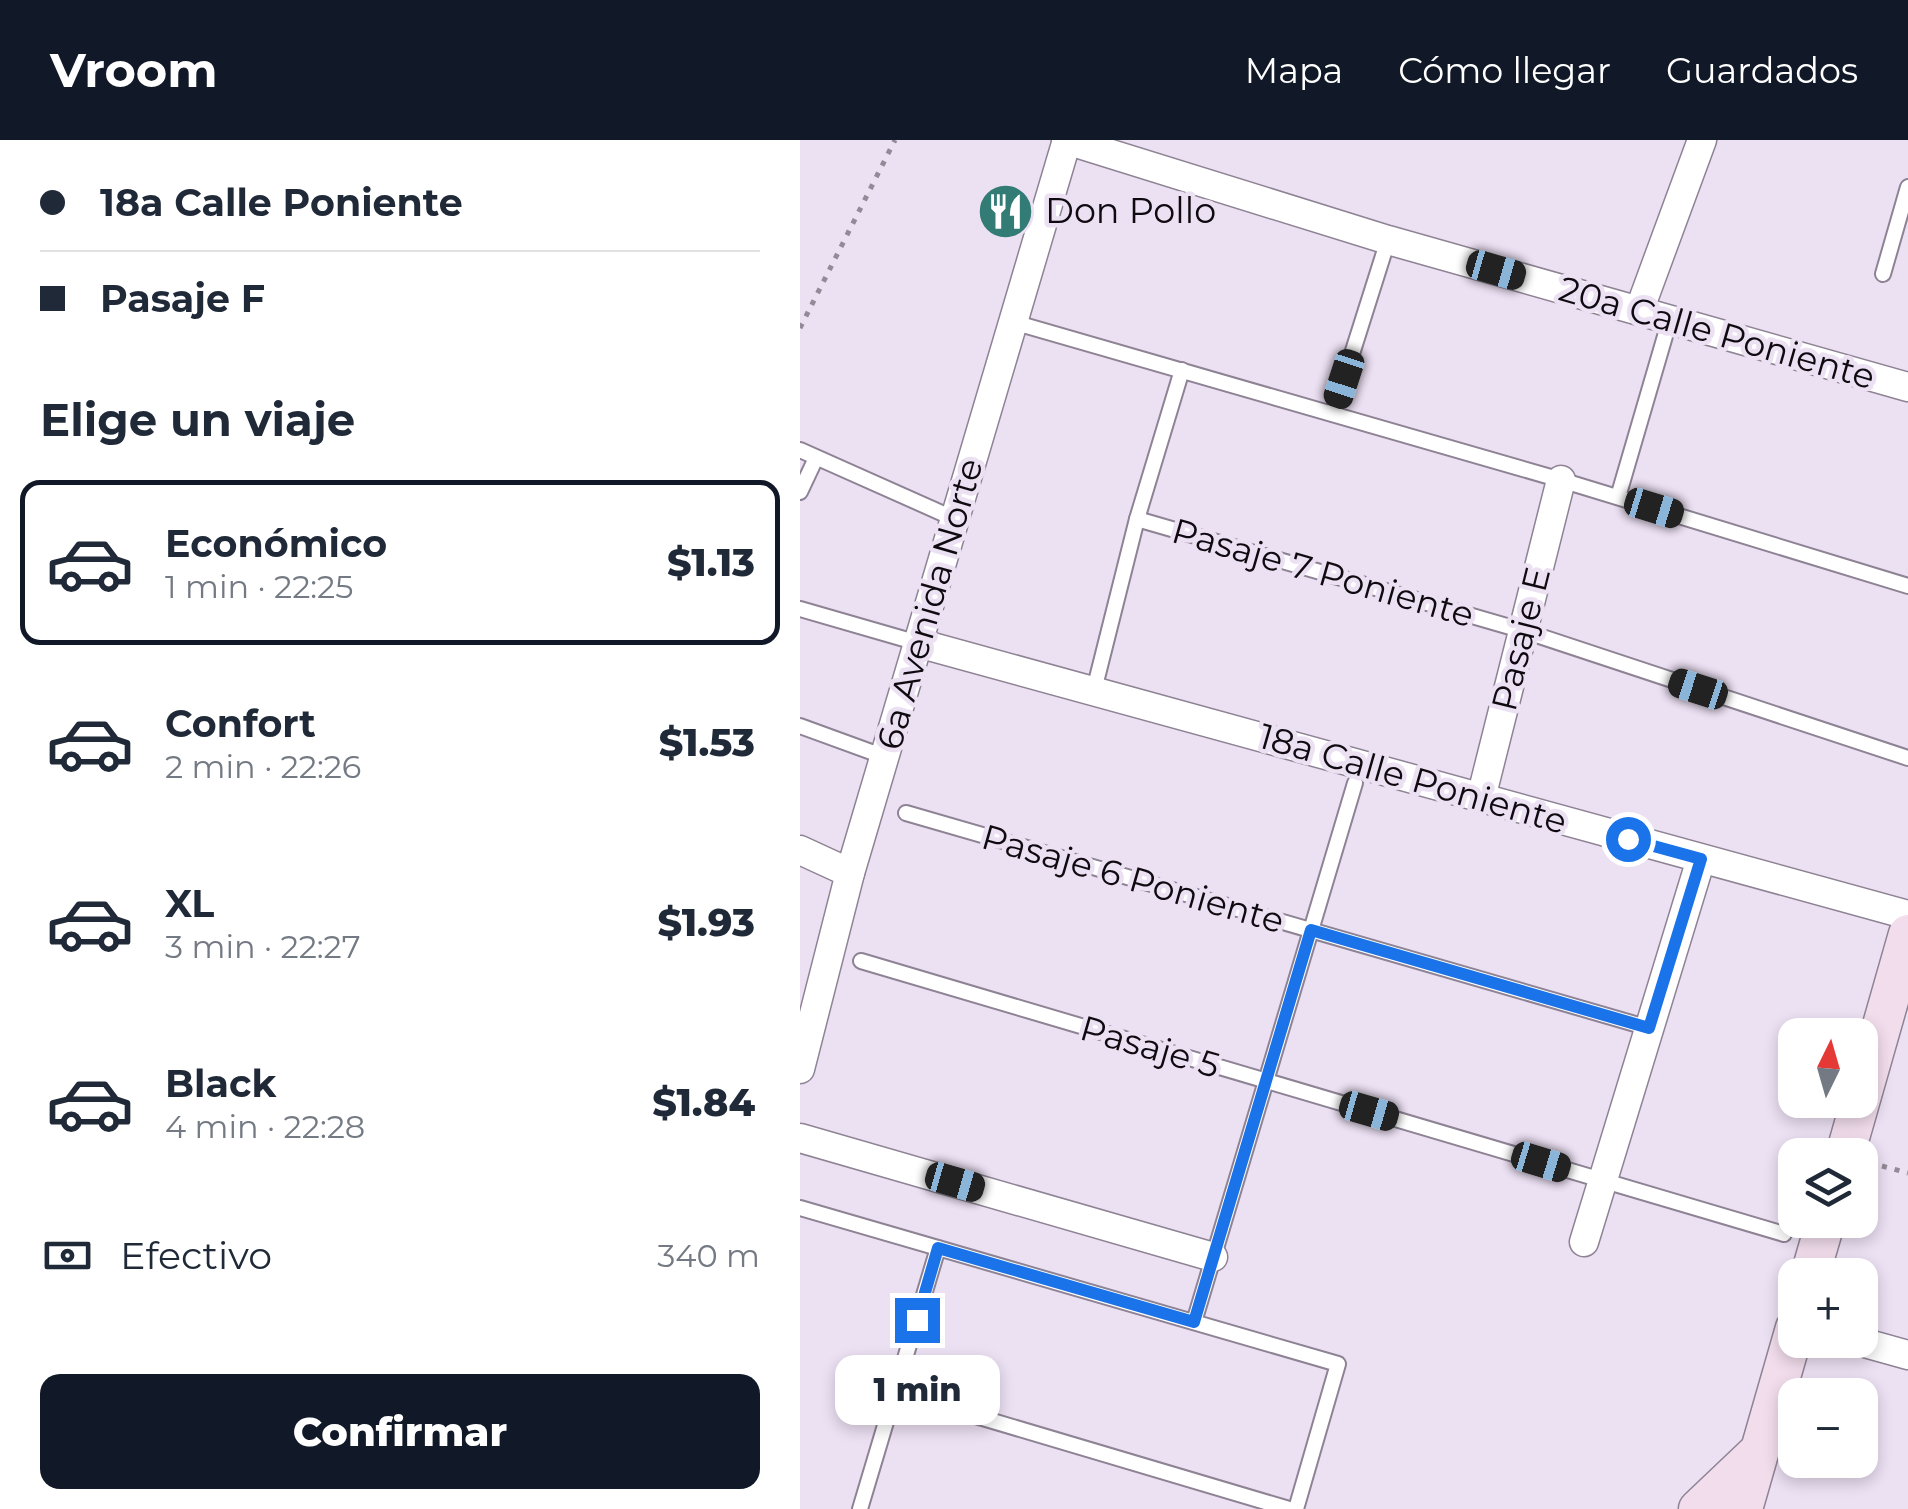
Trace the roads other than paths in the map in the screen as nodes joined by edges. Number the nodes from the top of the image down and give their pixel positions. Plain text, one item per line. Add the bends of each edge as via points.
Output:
1 (1066, 140) edge
2 (1702, 140) edge
3 (1908, 188) edge
4 (1388, 240) junction
5 (1884, 274) dead end
6 (1639, 310) junction
7 (1670, 320) junction
8 (1013, 322) junction
9 (1182, 370) junction
10 (1908, 387) edge
11 (1333, 414) junction
12 (800, 450) edge
13 (816, 458) junction
14 (1561, 480) junction
15 (800, 492) edge
16 (1618, 497) junction
17 (955, 519) junction
18 (1138, 519) junction
19 (1908, 586) edge
20 (800, 610) edge
21 (1524, 631) junction
22 (918, 643) junction
23 (1094, 690) junction
24 (800, 726) edge
25 (885, 757) junction
26 (1908, 758) edge
27 (1355, 783) dead end
28 (1482, 798) junction
29 (906, 812) dead end
30 (800, 850) edge
31 (1701, 859) junction
32 (850, 873) junction
33 (1908, 915) edge
34 (1311, 930) junction
35 (1908, 934) edge
36 (861, 961) dead end
37 (1649, 1028) junction
38 (800, 1069) edge
39 (1266, 1081) junction
40 (800, 1138) edge
41 (1849, 1138) edge
42 (1603, 1180) junction
43 (800, 1208) edge
44 (1778, 1232) edge
45 (1584, 1242) dead end
46 (938, 1248) junction
47 (1213, 1257) junction
48 (1194, 1322) junction
49 (1878, 1347) edge
50 (1908, 1355) edge
51 (1786, 1358) edge
52 (895, 1392) junction
53 (1760, 1450) junction
54 (860, 1509) edge
55 (1292, 1509) edge
56 (1698, 1509) edge
57 (1744, 1509) edge

1 - 4 street, 20a Calle Poniente
1 - 8 street, 6a Avenida Norte
2 - 6 street
3 - 5 lane
4 - 6 street, 20a Calle Poniente
4 - 11 lane
6 - 7 street, 20a Calle Poniente
7 - 10 street, 20a Calle Poniente
7 - 16 lane
8 - 9 lane
8 - 17 street, 6a Avenida Norte
9 - 11 lane
9 - 18 lane
11 - 14 lane
12 - 13 lane
13 - 15 lane
13 - 17 lane
14 - 16 lane
14 - 21 street, Pasaje E
16 - 19 lane
17 - 22 street, 6a Avenida Norte
18 - 21 lane, Pasaje 7 Poniente
18 - 23 lane
20 - 22 lane
21 - 26 lane, Pasaje 7 Poniente
21 - 28 street, Pasaje E
22 - 23 street, 18a Calle Poniente
22 - 25 street, 6a Avenida Norte
23 - 28 street, 18a Calle Poniente
24 - 25 lane
25 - 32 street, 6a Avenida Norte
27 - 34 lane
28 - 31 street, 18a Calle Poniente
29 - 34 lane, Pasaje 6 Poniente
30 - 32 street
31 - 33 street, 18a Calle Poniente
31 - 37 street
32 - 38 street, 6a Avenida Norte
34 - 37 lane, Pasaje 6 Poniente
34 - 39 lane
35 - 41 street
36 - 39 lane, Pasaje 5
37 - 42 street
39 - 42 lane, Pasaje 5
39 - 47 lane
40 - 47 street
42 - 44 lane, Pasaje 5
42 - 45 street
43 - 46 lane
46 - 48 lane
46 - 52 lane
47 - 48 lane
48 - 55 lane via 1338,1364
49 - 50 street
51 - 53 street
52 - 54 lane
52 - 55 lane
53 - 56 street
53 - 57 street

